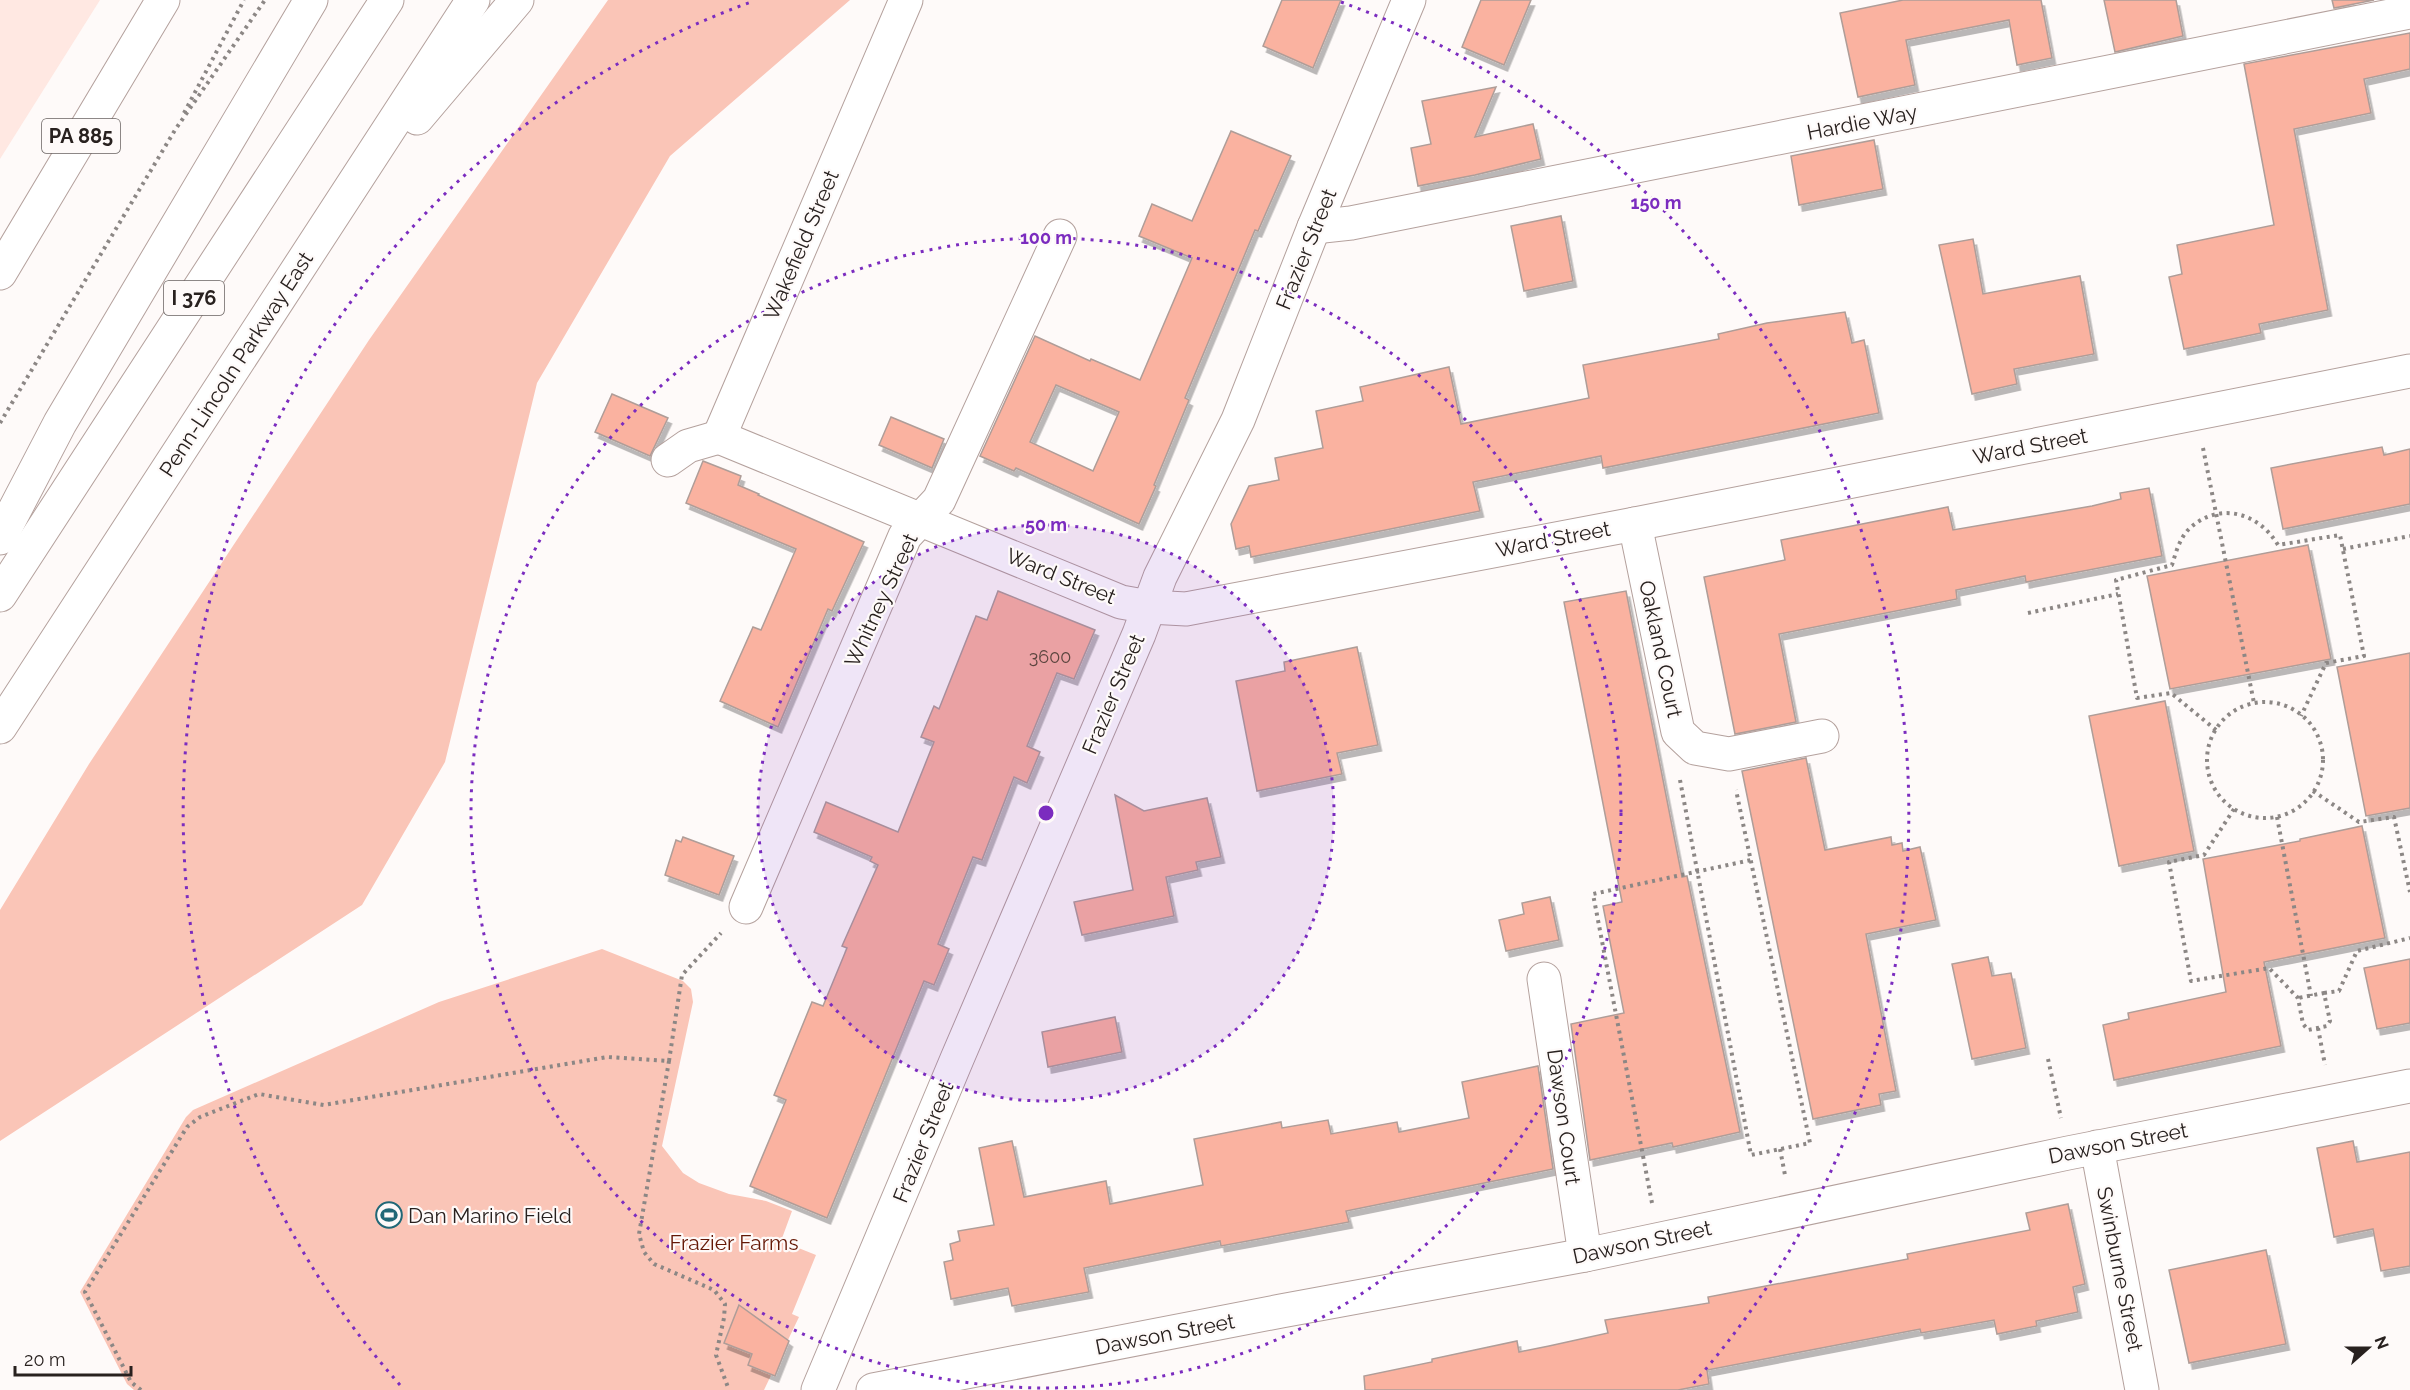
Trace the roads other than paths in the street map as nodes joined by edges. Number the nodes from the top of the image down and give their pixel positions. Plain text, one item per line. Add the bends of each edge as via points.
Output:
1 (163, 0) edge
2 (311, 0) edge
3 (387, 0) edge
4 (473, 0) edge
5 (517, 0) edge
6 (906, 0) edge
7 (1409, 0) edge
8 (2410, 12) edge
9 (327, 225) junction
10 (1314, 226) junction
11 (1060, 236) dead end
12 (0, 273) edge
13 (2410, 371) edge
14 (719, 437) junction
15 (668, 460) dead end
16 (921, 519) junction
17 (1635, 524) junction
18 (0, 538) edge
19 (0, 595) edge
20 (1149, 607) junction
21 (0, 727) edge
22 (1822, 736) dead end
23 (746, 907) road end
24 (1544, 979) dead end
25 (2410, 1086) edge
26 (2097, 1147) junction
27 (1585, 1255) junction
28 (818, 1390) edge
29 (873, 1390) edge
30 (2142, 1390) edge

1 - 12 main road, PA 885
2 - 18 main road via 60,423
3 - 19 main road, I 376
4 - 9 main road, Penn-Lincoln Parkway East
5 - 9 main road
6 - 14 main road, Wakefield Street
7 - 10 main road, Frazier Street
8 - 10 main road, Hardie Way via 1351,223
9 - 21 main road, Penn-Lincoln Parkway East
10 - 20 main road, Frazier Street via 1238,420
11 - 16 main road, Whitney Street via 939,500
13 - 17 main road, Ward Street
14 - 15 main road via 688,446
14 - 16 main road, Ward Street
16 - 20 main road, Ward Street via 1121,602
16 - 23 main road, Whitney Street via 905,536
17 - 20 main road, Ward Street via 1186,609
17 - 22 main road, Oakland Court via 1678,732 1695,747 1729,754
20 - 28 main road, Frazier Street
24 - 27 main road, Dawson Court
25 - 26 main road, Dawson Street
26 - 27 main road, Dawson Street
26 - 30 main road, Swinburne Street
27 - 29 main road, Dawson Street

